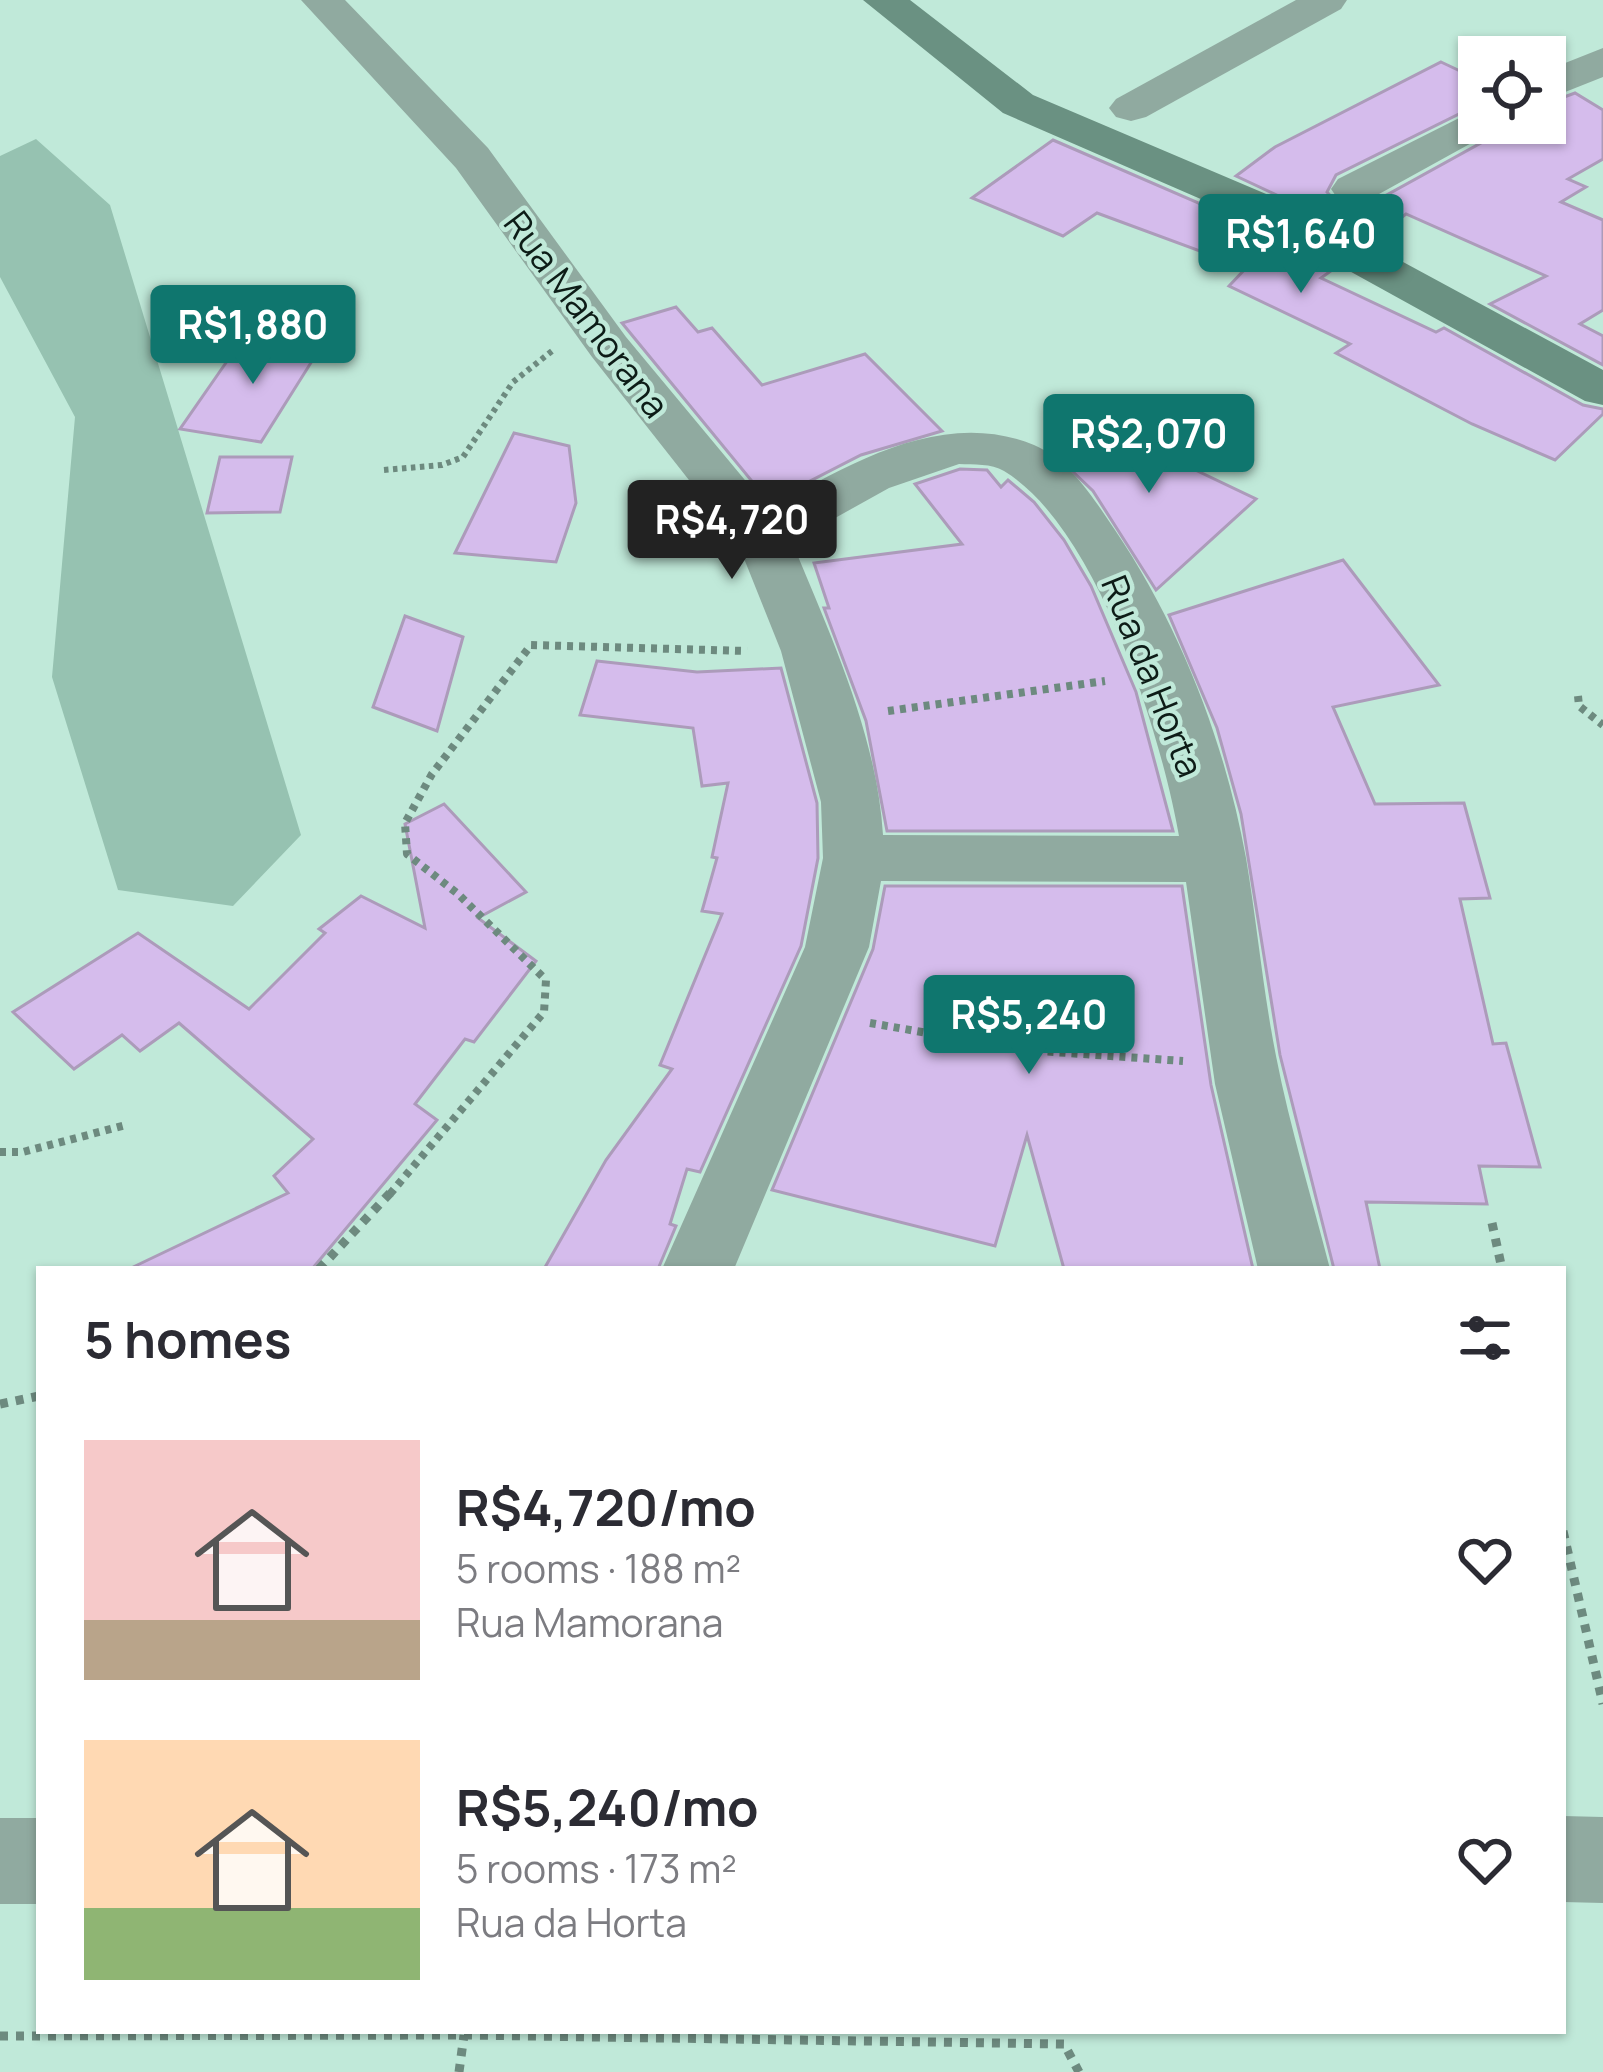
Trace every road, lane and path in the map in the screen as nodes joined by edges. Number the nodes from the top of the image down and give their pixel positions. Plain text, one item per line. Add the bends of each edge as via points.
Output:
1 (322, 0) edge
2 (884, 0) edge
3 (1326, 0) edge
4 (1603, 61) edge
5 (1566, 78) edge
6 (1131, 108) dead end
7 (1458, 132) edge
8 (1354, 188) dead end
9 (598, 333) junction
10 (1603, 390) edge
11 (384, 470) dead end
12 (762, 536) junction
13 (809, 651) junction
14 (1160, 674) junction
15 (1578, 695) dead end
16 (828, 718) junction
17 (1603, 725) edge
18 (854, 858) junction
19 (1215, 859) junction
20 (812, 1010) junction
21 (1244, 1064) junction
22 (126, 1125) dead end
23 (0, 1152) edge
24 (1492, 1223) dead end
25 (322, 1266) edge
26 (699, 1266) edge
27 (1293, 1266) edge
28 (1501, 1266) edge
29 (36, 1397) edge
30 (0, 1404) edge
31 (1566, 1544) edge
32 (1603, 1705) edge
33 (1566, 1858) edge
34 (1603, 1860) edge
35 (0, 1861) edge
36 (36, 1861) edge
37 (464, 2035) junction
38 (0, 2036) edge
39 (459, 2072) edge
40 (1079, 2072) edge

1 - 9 street, Rua Mamorana via 472,158
2 - 10 main road via 1018,104 1303,226
3 - 6 street
4 - 5 street
7 - 8 street
9 - 11 path via 525,369 463,457
9 - 12 street, Rua Mamorana
12 - 13 street, Rua Mamorana
12 - 14 street, Rua da Horta via 922,455 956,448 1022,459 1089,531
13 - 16 street, Rua Mamorana
13 - 25 path via 531,645 431,774 404,832 406,854 546,980 544,1012
14 - 16 path
14 - 19 street, Rua da Horta via 1193,758
15 - 17 path via 1579,706
16 - 18 street, Rua Mamorana via 851,802
18 - 19 street
18 - 20 street, Rua Mamorana via 837,947
19 - 21 street, Rua da Horta
20 - 21 path via 982,1045
20 - 26 street, Rua Mamorana
21 - 27 street, Rua da Horta
22 - 23 path
24 - 28 path
29 - 30 path
31 - 32 path
33 - 34 street
35 - 36 street
37 - 38 path
37 - 39 path
37 - 40 path via 1064,2044

